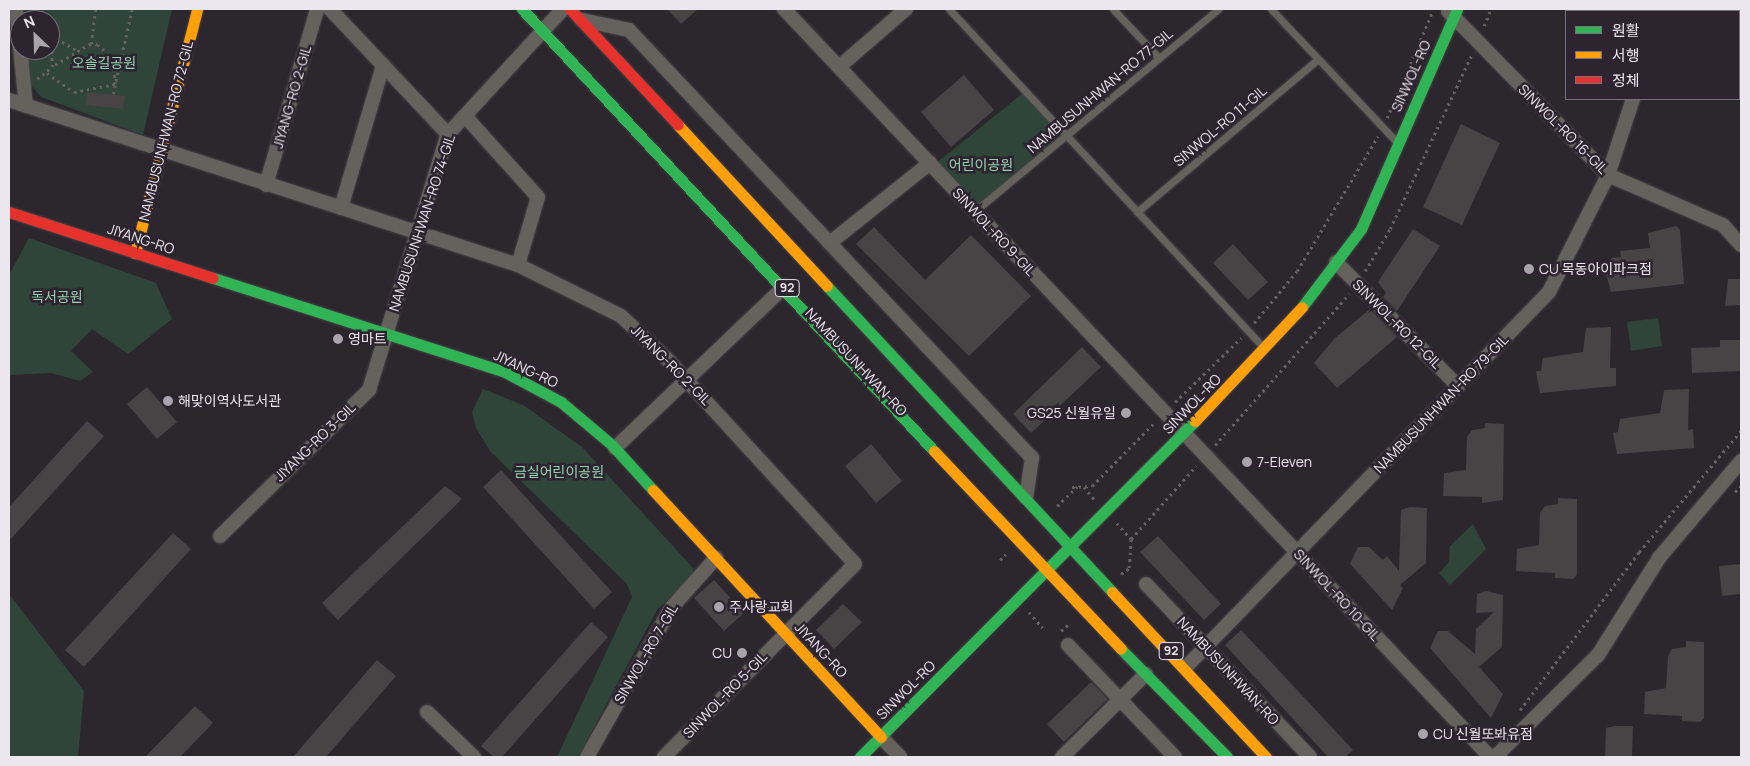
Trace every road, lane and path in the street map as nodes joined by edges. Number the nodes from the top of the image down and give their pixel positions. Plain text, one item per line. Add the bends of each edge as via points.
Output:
1 (95, 9) edge
2 (132, 9) edge
3 (197, 9) edge
4 (317, 9) edge
5 (330, 9) edge
6 (522, 9) edge
7 (563, 9) edge
8 (570, 9) edge
9 (784, 9) edge
10 (906, 9) edge
11 (948, 9) edge
12 (1113, 9) edge
13 (1218, 9) edge
14 (1271, 9) edge
15 (1434, 9) edge
16 (1452, 11) edge
17 (580, 20) junction
18 (543, 31) junction
19 (60, 40) edge
20 (91, 44) junction
21 (78, 51) junction
22 (1159, 58) junction
23 (1318, 59) junction
24 (20, 60) edge
25 (52, 60) edge
26 (383, 65) junction
27 (52, 67) junction
28 (839, 67) junction
29 (48, 74) junction
30 (23, 82) junction
31 (115, 84) junction
32 (113, 94) dead end
33 (9, 100) edge
34 (1633, 100) edge
35 (26, 105) junction
36 (465, 116) junction
37 (1383, 127) junction
38 (448, 134) junction
39 (1067, 136) junction
40 (1398, 144) junction
41 (163, 150) junction
42 (930, 163) junction
43 (1608, 175) junction
44 (266, 185) junction
45 (341, 208) junction
46 (975, 211) junction
47 (9, 212) edge
48 (1137, 212) junction
49 (419, 233) junction
50 (831, 242) junction
51 (1741, 245) edge
52 (135, 253) junction
53 (1336, 262) junction
54 (518, 265) junction
55 (785, 286) junction
56 (1248, 331) junction
57 (386, 334) junction
58 (1265, 350) junction
59 (686, 379) junction
60 (1458, 386) junction
61 (1164, 412) junction
62 (1741, 431) edge
63 (1184, 433) junction
64 (615, 448) junction
65 (1741, 461) edge
66 (1072, 487) dead end
67 (1026, 498) junction
68 (220, 536) dead end
69 (1072, 548) junction
70 (1298, 554) junction
71 (716, 558) junction
72 (1048, 572) junction
73 (1146, 584) dead end
74 (786, 634) junction
75 (1068, 645) dead end
76 (1206, 646) junction
77 (1186, 667) junction
78 (1146, 674) junction
79 (1120, 700) junction
80 (427, 712) dead end
81 (1518, 713) dead end
82 (881, 737) junction
83 (474, 757) edge
84 (587, 757) edge
85 (664, 757) edge
86 (860, 757) edge
87 (900, 757) edge
88 (1062, 757) edge
89 (1175, 757) edge
90 (1210, 757) edge
91 (1227, 757) edge
92 (1266, 757) edge
93 (1310, 757) edge
94 (1490, 757) edge
95 (1495, 757) edge

1 - 20 path
2 - 31 path
3 - 41 main road, NAMBUSUNHWAN-RO 72-GIL
4 - 44 street, JIYANG-RO 2-GIL
5 - 26 street
6 - 18 main road, NAMBUSUNHWAN-RO / 92
7 - 18 street, NAMBUSUNHWAN-RO 74-GIL
8 - 17 main road, NAMBUSUNHWAN-RO / 92
9 - 28 street, SINWOL-RO 9-GIL
10 - 28 street
11 - 39 lane
12 - 22 lane
13 - 22 lane, NAMBUSUNHWAN-RO 77-GIL
14 - 23 lane
15 - 37 path
16 - 40 main road, SINWOL-RO
16 - 43 street, SINWOL-RO 16-GIL
17 - 50 street via 629,30
17 - 67 main road, NAMBUSUNHWAN-RO / 92
18 - 36 street, NAMBUSUNHWAN-RO 74-GIL
18 - 55 main road, NAMBUSUNHWAN-RO / 92
19 - 21 path
20 - 21 path
20 - 31 path via 108,50
21 - 27 path
22 - 39 lane, NAMBUSUNHWAN-RO 77-GIL
23 - 37 lane
23 - 48 lane, SINWOL-RO 11-GIL
24 - 30 street
25 - 27 path
26 - 38 street
26 - 45 street
27 - 29 path
28 - 42 street, SINWOL-RO 9-GIL
29 - 30 path
29 - 31 path via 74,92
30 - 35 street
31 - 32 path
33 - 35 street, JIYANG-RO 2-GIL
34 - 43 street, NAMBUSUNHWAN-RO 79-GIL
35 - 41 street, JIYANG-RO 2-GIL
36 - 38 street, NAMBUSUNHWAN-RO 74-GIL
36 - 54 street, NAMBUSUNHWAN-RO 74-GIL via 538,198
37 - 40 lane
37 - 56 path via 1297,271
38 - 49 street, NAMBUSUNHWAN-RO 74-GIL
39 - 46 lane, NAMBUSUNHWAN-RO 77-GIL
39 - 48 lane
40 - 53 main road, SINWOL-RO via 1361,229
41 - 44 street, JIYANG-RO 2-GIL
41 - 52 main road, NAMBUSUNHWAN-RO 72-GIL
42 - 46 street, SINWOL-RO 9-GIL
42 - 50 street
43 - 51 street, SINWOL-RO 16-GIL via 1723,225
43 - 60 street, NAMBUSUNHWAN-RO 79-GIL via 1550,292
44 - 45 street, JIYANG-RO 2-GIL
45 - 49 street, JIYANG-RO 2-GIL
46 - 61 street, SINWOL-RO 9-GIL
47 - 52 main road, JIYANG-RO
48 - 56 lane
49 - 54 street, JIYANG-RO 2-GIL
49 - 57 street, NAMBUSUNHWAN-RO 74-GIL
50 - 67 street via 1032,458
52 - 57 main road, JIYANG-RO
53 - 58 main road, SINWOL-RO
53 - 60 street, SINWOL-RO 12-GIL
54 - 59 street, JIYANG-RO 2-GIL via 621,316
55 - 59 street
55 - 72 main road, NAMBUSUNHWAN-RO / 92
56 - 58 lane
56 - 61 path
57 - 64 main road, JIYANG-RO via 502,372 561,402
57 - 68 street, JIYANG-RO 3-GIL via 369,390
58 - 63 main road, SINWOL-RO
59 - 64 street
59 - 74 street, JIYANG-RO 2-GIL via 856,564
60 - 70 street, NAMBUSUNHWAN-RO 79-GIL
61 - 63 street, SINWOL-RO 9-GIL
61 - 66 path via 1092,486
62 - 81 path via 1638,552
63 - 69 main road, SINWOL-RO
63 - 70 street, SINWOL-RO 10-GIL
64 - 71 main road, JIYANG-RO
65 - 95 street via 1659,558 1598,655
67 - 69 main road, NAMBUSUNHWAN-RO / 92
69 - 72 main road, SINWOL-RO
69 - 77 main road, NAMBUSUNHWAN-RO / 92
70 - 76 street, NAMBUSUNHWAN-RO 79-GIL
70 - 94 street, SINWOL-RO 10-GIL
71 - 74 main road, JIYANG-RO
71 - 84 street, SINWOL-RO 7-GIL via 672,607
72 - 78 main road, NAMBUSUNHWAN-RO / 92
72 - 82 main road, SINWOL-RO
73 - 76 street, NAMBUSUNHWAN-RO
74 - 82 main road, JIYANG-RO
74 - 85 street, SINWOL-RO 5-GIL
75 - 79 street
76 - 77 street, NAMBUSUNHWAN-RO 79-GIL
76 - 93 street, NAMBUSUNHWAN-RO
77 - 92 main road, NAMBUSUNHWAN-RO / 92
78 - 79 street
78 - 90 main road, NAMBUSUNHWAN-RO
78 - 91 main road, NAMBUSUNHWAN-RO / 92
79 - 88 street
79 - 89 street
80 - 83 street
82 - 86 main road, SINWOL-RO
82 - 87 street

